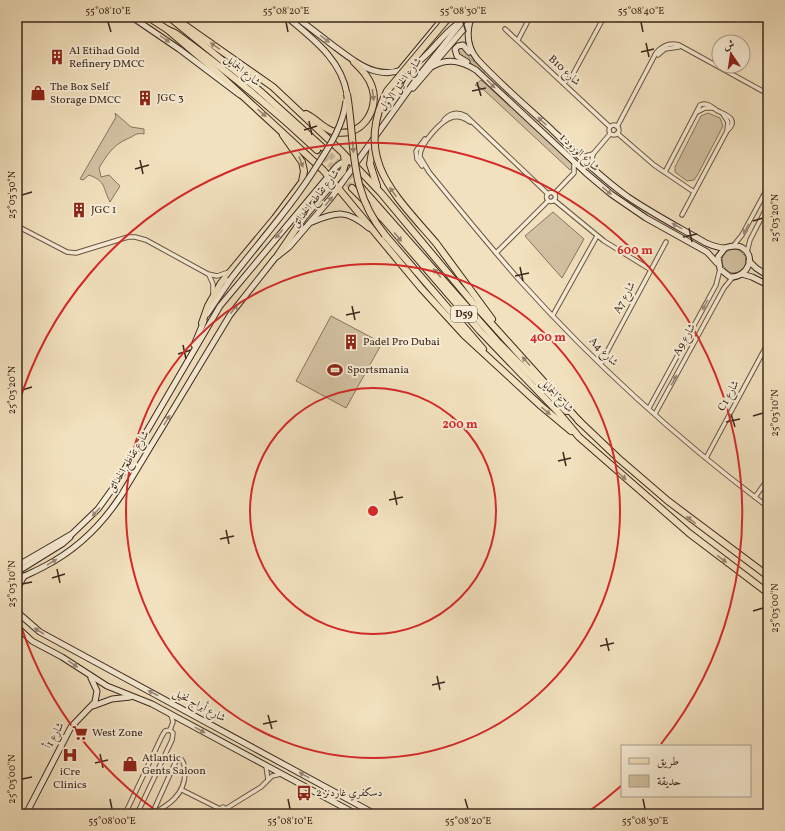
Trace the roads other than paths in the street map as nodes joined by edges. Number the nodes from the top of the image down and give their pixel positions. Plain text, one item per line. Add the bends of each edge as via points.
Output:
1 (132, 17) edge
2 (148, 17) edge
3 (169, 17) edge
4 (287, 17) edge
5 (296, 17) edge
6 (444, 17) edge
7 (449, 17) edge
8 (530, 17) edge
9 (604, 17) edge
10 (761, 17) edge
11 (470, 18) edge
12 (768, 21) edge
13 (462, 22) junction
14 (506, 29) dead end
15 (168, 30) junction
16 (518, 40) junction
17 (354, 62) junction
18 (433, 66) junction
19 (484, 66) junction
20 (400, 70) junction
21 (476, 70) junction
22 (563, 83) junction
23 (347, 94) junction
24 (406, 94) junction
25 (768, 94) edge
26 (243, 97) junction
27 (301, 112) junction
28 (617, 126) junction
29 (610, 127) junction
30 (280, 130) junction
31 (610, 134) junction
32 (618, 134) junction
33 (374, 140) junction
34 (342, 153) junction
35 (593, 154) junction
36 (581, 156) junction
37 (345, 162) junction
38 (574, 162) junction
39 (354, 165) junction
40 (591, 166) junction
41 (665, 172) junction
42 (574, 173) junction
43 (586, 173) junction
44 (329, 176) junction
45 (334, 182) junction
46 (357, 182) tunnel mouth
47 (339, 187) junction
48 (768, 187) edge
49 (352, 188) tunnel mouth
50 (694, 192) junction
51 (381, 193) junction
52 (548, 194) junction
53 (554, 194) junction
54 (548, 200) junction
55 (554, 200) junction
56 (768, 205) edge
57 (682, 215) dead end
58 (312, 222) junction
59 (17, 226) edge
60 (373, 231) junction
61 (597, 236) junction
62 (666, 242) dead end
63 (734, 245) junction
64 (724, 248) junction
65 (496, 253) junction
66 (747, 253) junction
67 (278, 255) junction
68 (749, 261) junction
69 (718, 263) junction
70 (720, 269) junction
71 (651, 270) junction
72 (230, 271) junction
73 (208, 274) junction
74 (742, 274) junction
75 (768, 276) edge
76 (733, 277) junction
77 (768, 285) edge
78 (213, 295) junction
79 (553, 315) junction
80 (202, 324) junction
81 (495, 326) junction
82 (768, 343) edge
83 (487, 355) junction
84 (190, 359) junction
85 (601, 363) junction
86 (649, 408) junction
87 (655, 414) junction
88 (580, 422) junction
89 (579, 437) junction
90 (706, 458) junction
91 (768, 479) edge
92 (755, 497) junction
93 (768, 507) edge
94 (72, 534) junction
95 (17, 566) edge
96 (17, 572) edge
97 (25, 575) junction
98 (768, 576) edge
99 (17, 580) edge
100 (17, 590) edge
101 (768, 593) edge
102 (17, 605) edge
103 (19, 614) edge
104 (17, 627) edge
105 (87, 674) junction
106 (134, 697) junction
107 (92, 707) junction
108 (171, 714) junction
109 (183, 720) junction
110 (171, 730) junction
111 (266, 766) junction
112 (282, 774) junction
113 (267, 781) junction
114 (182, 790) junction
115 (227, 808) junction
116 (220, 809) junction
117 (26, 814) edge
118 (125, 814) edge
119 (137, 814) edge
120 (152, 814) edge
121 (221, 814) edge
122 (226, 814) edge
123 (356, 814) edge
124 (376, 814) edge

1 -> 26 main road via 185,53 232,92
2 - 15 main road, شارع الجمايل
3 - 15 main road, شارع الجمايل via 260,91 319,149 231,75
27 -> 3 main road via 265,82 179,21
4 - 23 main road via 318,43 336,65 344,80
5 -> 17 main road
6 - 20 main road
81 -> 7 main road, bridge via 485,308 436,243 397,198 384,178 376,154 374,130 387,91
8 - 16 street
9 - 22 street via 572,76
10 - 12 street
11 - 13 main road, شارع الخيل الأول
11 - 18 main road
11 - 19 main road, شارع الورود 1 via 470,49
13 - 20 main road via 423,58
13 - 24 main road, شارع الخيل الأول
14 - 16 street, B10 شارع
15 - 26 main road
16 - 22 street, B10 شارع
17 - 20 main road via 378,73
17 -> 27 main road via 368,78 374,97 374,107 363,125 354,130 337,132 328,130
18 - 21 main road, شارع الورود 1 via 457,61
18 - 24 main road
19 - 21 main road via 465,46 458,46 455,49 456,54
36 -> 19 main road, شارع الورود 1
21 -> 38 main road, شارع الورود 1
22 - 29 street, B10 شارع
23 - 80 main road, bridge via 341,124 325,154 294,200 230,280
23 -> 83 main road, bridge via 356,178 367,209 385,235
24 - 33 main road, شارع الخيل الأول
25 - 28 street via 675,44 666,45 659,50
26 -> 30 main road
27 - 34 main road
28 - 29 street
28 - 32 street
29 - 31 street
30 - 44 main road
30 -> 72 main road via 302,162 302,182
31 - 32 street
31 - 35 street
32 - 41 street
33 - 39 main road, شارع الخيل الأول
33 - 51 main road via 370,164
34 - 37 main road
34 - 39 main road
35 - 36 street
35 - 40 street
36 - 40 main road, شارع الورود 1
37 - 39 main road, شارع تقاطع الحدائق
37 - 44 main road, شارع تقاطع الحدائق via 339,164
37 - 45 main road via 343,171
38 - 42 street
38 - 43 main road, شارع الورود 1
39 - 47 main road, شارع تقاطع الحدائق
39 - 51 main road
64 -> 40 main road, شارع الورود 1 via 708,243 650,212
41 - 50 street
41 - 50 street via 698,108 703,104 709,104 721,112 728,122 727,131
42 - 43 street
42 - 53 street
43 -> 69 main road, شارع الورود 1 via 627,206 707,252
44 - 45 main road
44 -> 84 main road, شارع تقاطع الحدائق via 220,306
45 - 47 main road
45 - 67 main road
88 -> 46 main road, شارع الجمايل / D59 via 549,395 497,341
58 -> 47 main road, شارع تقاطع الحدائق
47 - 60 main road
48 -> 63 street
49 -> 89 main road, شارع الجمايل / D59
50 - 57 street
51 - 81 main road
52 - 53 street
52 - 54 street
52 - 65 street, A4 شارع via 466,116 456,113 446,118 423,141 416,151 417,159
53 - 55 street
54 - 55 street
54 - 65 street
55 - 61 street
56 - 66 street via 750,240
58 - 60 main road via 331,214 346,214
58 - 67 main road, شارع تقاطع الحدائق
59 - 73 street via 70,253 128,238 139,238
60 - 83 main road via 436,306
61 - 71 street
61 - 79 street
62 - 71 street, A7 شارع
63 - 64 main road
63 - 66 main road
64 - 69 main road via 719,254
65 - 79 street, A4 شارع
66 - 68 main road
97 -> 67 main road, شارع تقاطع الحدائق via 71,550 104,519 122,494 227,318
68 - 74 main road via 747,270
68 - 75 main road
69 - 70 main road
70 - 76 main road via 724,274
70 -> 86 street, A9 شارع via 716,285
71 - 85 street, A7 شارع
72 - 73 street via 217,276
72 - 78 main road
73 - 78 street via 213,284
74 - 76 main road
74 - 77 main road
87 -> 76 street, A9 شارع via 724,288
78 - 80 main road
79 - 85 street, A4 شارع
80 - 84 main road
88 -> 81 main road
82 - 90 street, C1 شارع
83 -> 89 main road via 541,406
84 -> 94 main road, شارع تقاطع الحدائق via 112,491 98,509
85 - 86 street, A4 شارع
86 - 87 street, A4 شارع
87 - 90 street, A4 شارع
98 -> 88 main road, شارع الجمايل / D59 via 668,501
89 -> 101 main road, شارع الجمايل / D59 via 683,528
90 - 92 street, A4 شارع
91 - 92 street
92 - 93 street, A4 شارع
94 - 95 main road, شارع تقاطع الحدائق
94 - 96 main road via 62,544
97 - 99 main road, شارع تقاطع الحدائق
97 - 100 main road
102 - 103 main road
124 -> 103 main road, شارع أبراج نخيل via 40,632
104 -> 105 main road, شارع أبراج نخيل via 32,641
105 - 106 main road, شارع أبراج نخيل via 115,690
105 - 107 main road via 94,681 97,691
106 - 107 main road, شارع 1أ via 112,699
106 - 108 main road, شارع أبراج نخيل
107 - 117 main road, شارع 1أ via 77,719 68,732
108 - 109 main road, شارع أبراج نخيل
108 - 110 street via 174,722
109 - 110 street via 175,724
109 -> 111 main road, شارع أبراج نخيل
110 - 118 street via 163,733
110 - 119 street via 172,740
111 - 112 main road, شارع أبراج نخيل
111 - 113 street
112 - 113 street via 272,776
112 - 123 main road, شارع أبراج نخيل
113 - 115 street
114 - 116 street
114 - 120 street via 172,802
114 - 120 street via 185,767 180,759 176,761
115 - 116 street
115 - 122 street
116 - 121 street

